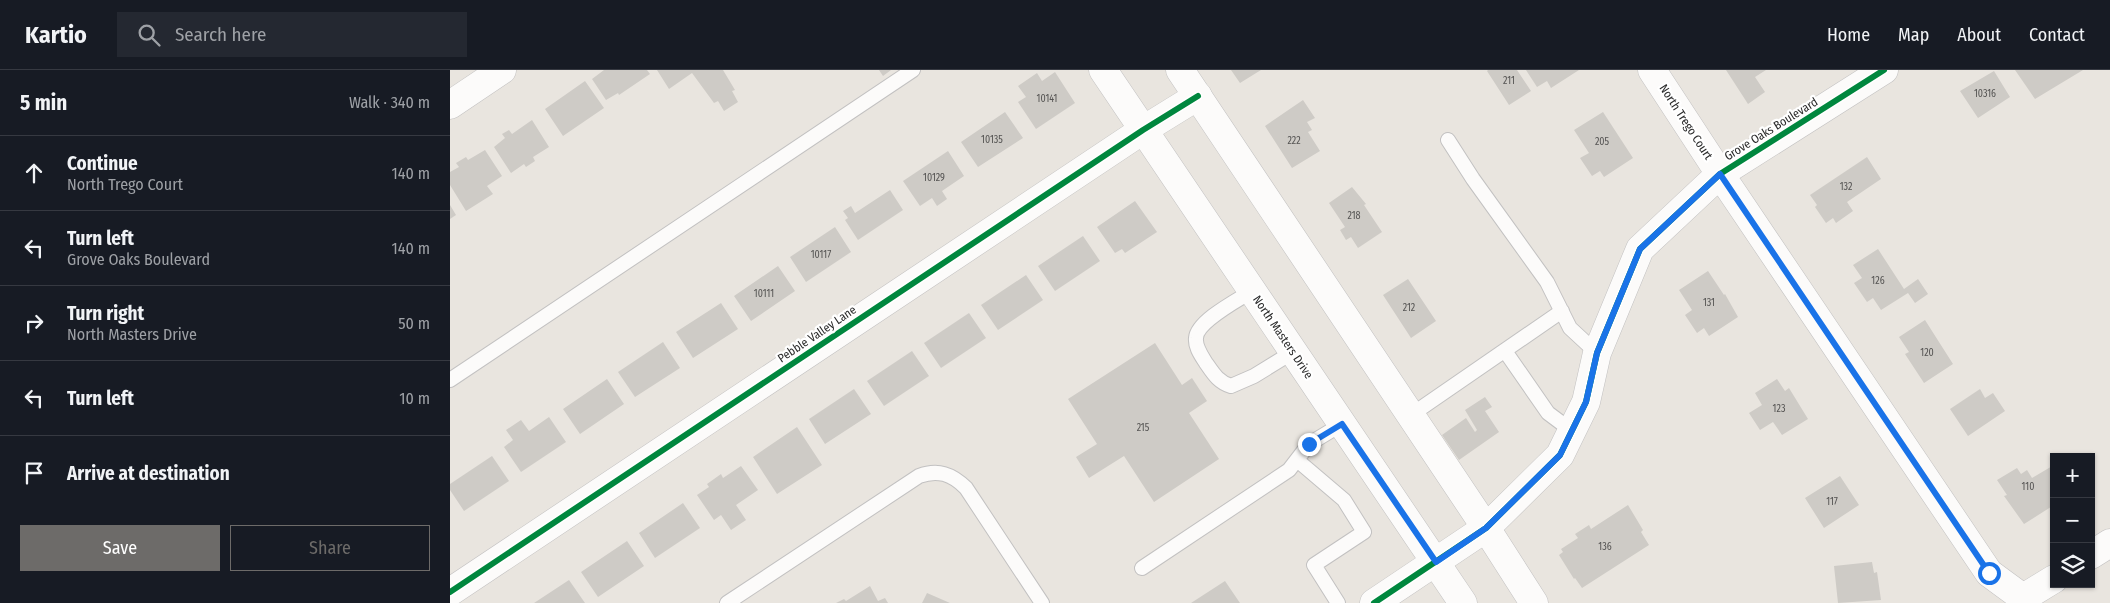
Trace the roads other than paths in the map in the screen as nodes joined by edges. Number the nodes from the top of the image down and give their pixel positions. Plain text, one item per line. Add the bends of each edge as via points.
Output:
1 (502, 70) edge
2 (913, 70) edge
3 (1103, 70) edge
4 (1180, 70) edge
5 (1652, 70) edge
6 (1884, 70) edge
7 (1198, 96) junction
8 (450, 105) edge
9 (1143, 130) junction
10 (1448, 140) dead end
11 (1720, 174) junction
12 (1252, 290) junction
13 (1562, 311) junction
14 (1505, 351) junction
15 (1293, 352) junction
16 (1597, 353) junction
17 (450, 380) edge
18 (1411, 415) junction
19 (1342, 424) junction
20 (1572, 431) junction
21 (1297, 460) junction
22 (1486, 528) junction
23 (2110, 543) edge
24 (2095, 552) edge
25 (1436, 562) junction
26 (1142, 568) dead end
27 (2050, 581) edge
28 (450, 592) edge
29 (727, 603) edge
30 (1042, 603) edge
31 (1338, 603) edge
32 (1374, 603) edge
33 (1463, 603) edge
34 (1534, 603) edge

1 - 8 street
2 - 17 lane
3 - 9 street, North Masters Drive
4 - 7 street
5 - 11 street, North Trego Court
6 - 11 street, Grove Oaks Boulevard
7 - 9 street, Pebble Valley Lane
7 - 18 street
9 - 12 street, North Masters Drive
9 - 28 street, Pebble Valley Lane
10 - 13 lane via 1547,282
11 - 16 street, Grove Oaks Boulevard via 1640,249
11 - 27 street, North Trego Court via 1989,573 2023,598
12 - 15 street, North Masters Drive
12 - 15 lane via 1200,327 1196,336 1200,355 1215,376 1231,386
13 - 14 lane
13 - 16 lane via 1570,328
14 - 18 lane
14 - 20 lane via 1548,413
15 - 19 street, North Masters Drive
16 - 20 street, Grove Oaks Boulevard via 1586,402
18 - 22 street
19 - 21 lane via 1309,444
19 - 25 street, North Masters Drive
20 - 22 street, Grove Oaks Boulevard via 1560,455
21 - 26 lane via 1289,470
21 - 31 lane via 1344,500 1364,532 1314,565
22 - 25 street, Grove Oaks Boulevard
22 - 34 street
23 - 24 street
25 - 32 street, Grove Oaks Boulevard
25 - 33 street, North Masters Drive
29 - 30 lane via 919,476 934,472 950,475 966,488

